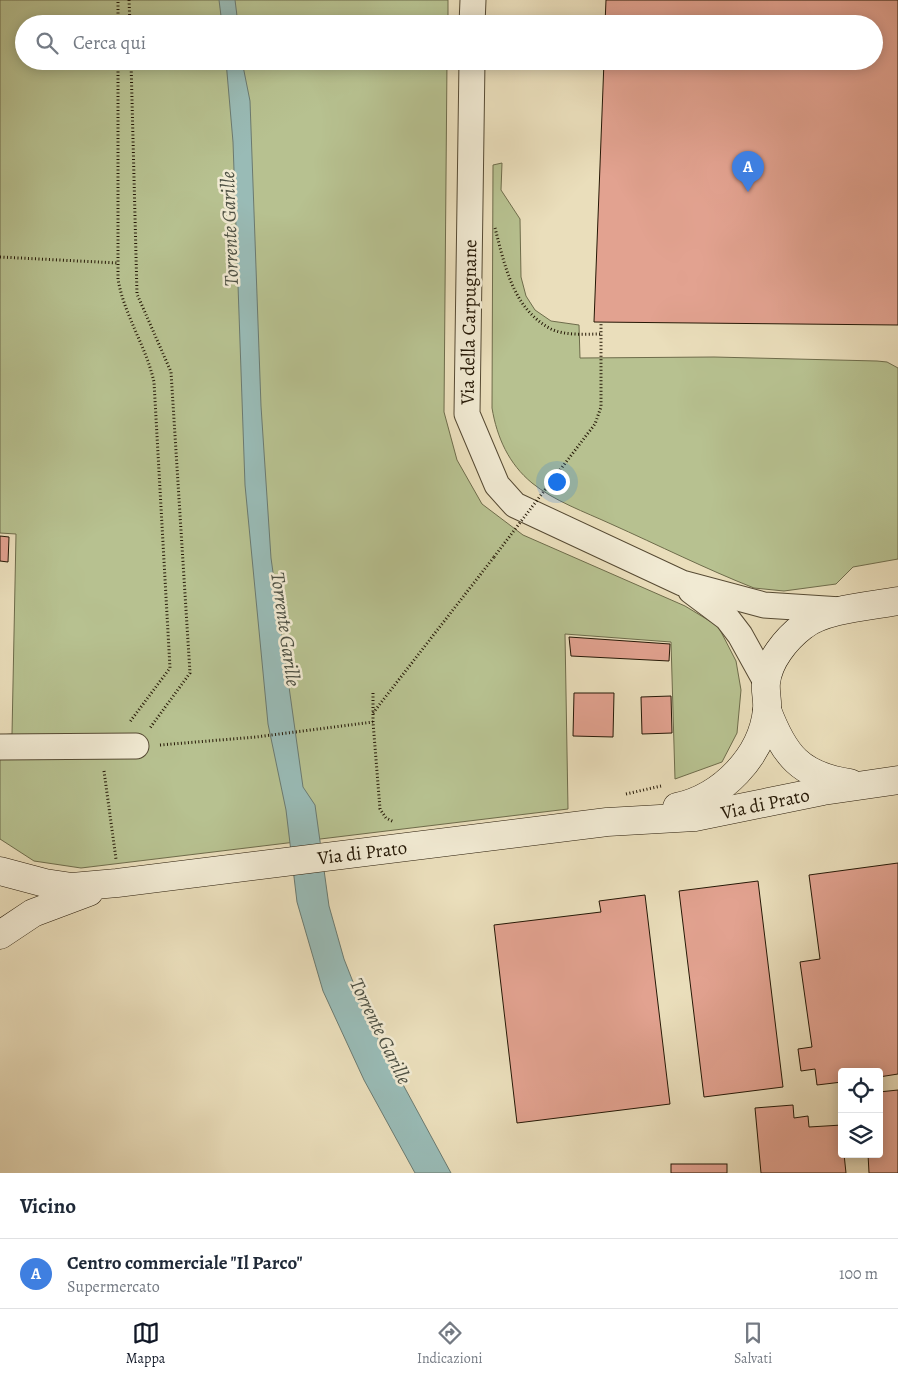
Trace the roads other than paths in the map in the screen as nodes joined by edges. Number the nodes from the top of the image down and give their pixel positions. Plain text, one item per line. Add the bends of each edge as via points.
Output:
1 (473, 0) edge
2 (472, 15) edge
3 (472, 70) edge
4 (682, 583) junction
5 (898, 601) edge
6 (841, 610) junction
7 (766, 682) junction
8 (767, 710) junction
9 (0, 746) edge
10 (136, 746) road end
11 (898, 780) edge
12 (862, 785) junction
13 (607, 822) junction
14 (0, 872) edge
15 (116, 872) junction
16 (0, 935) edge

1 - 2 street
3 - 4 street, Via della Carpugnane via 467,414 487,465 497,486 516,505
4 - 6 street, Via della Carpugnane via 764,605
4 - 7 street, Via della Carpugnane via 727,618
5 - 6 main road, Via di Prato
6 - 7 main road, Via di Prato via 804,625 781,648
7 - 8 main road, Via di Prato
8 - 12 main road, Via di Prato via 777,738 792,758 814,774
8 - 13 main road, Via di Prato via 755,750 730,780 707,797
9 - 10 street
11 - 12 main road, Via di Prato
12 - 13 main road, Via di Prato via 695,817
13 - 15 main road, Via di Prato via 403,834 229,869
14 - 15 main road, Via di Prato via 72,887
15 - 16 main road, Via di Prato via 14,924

